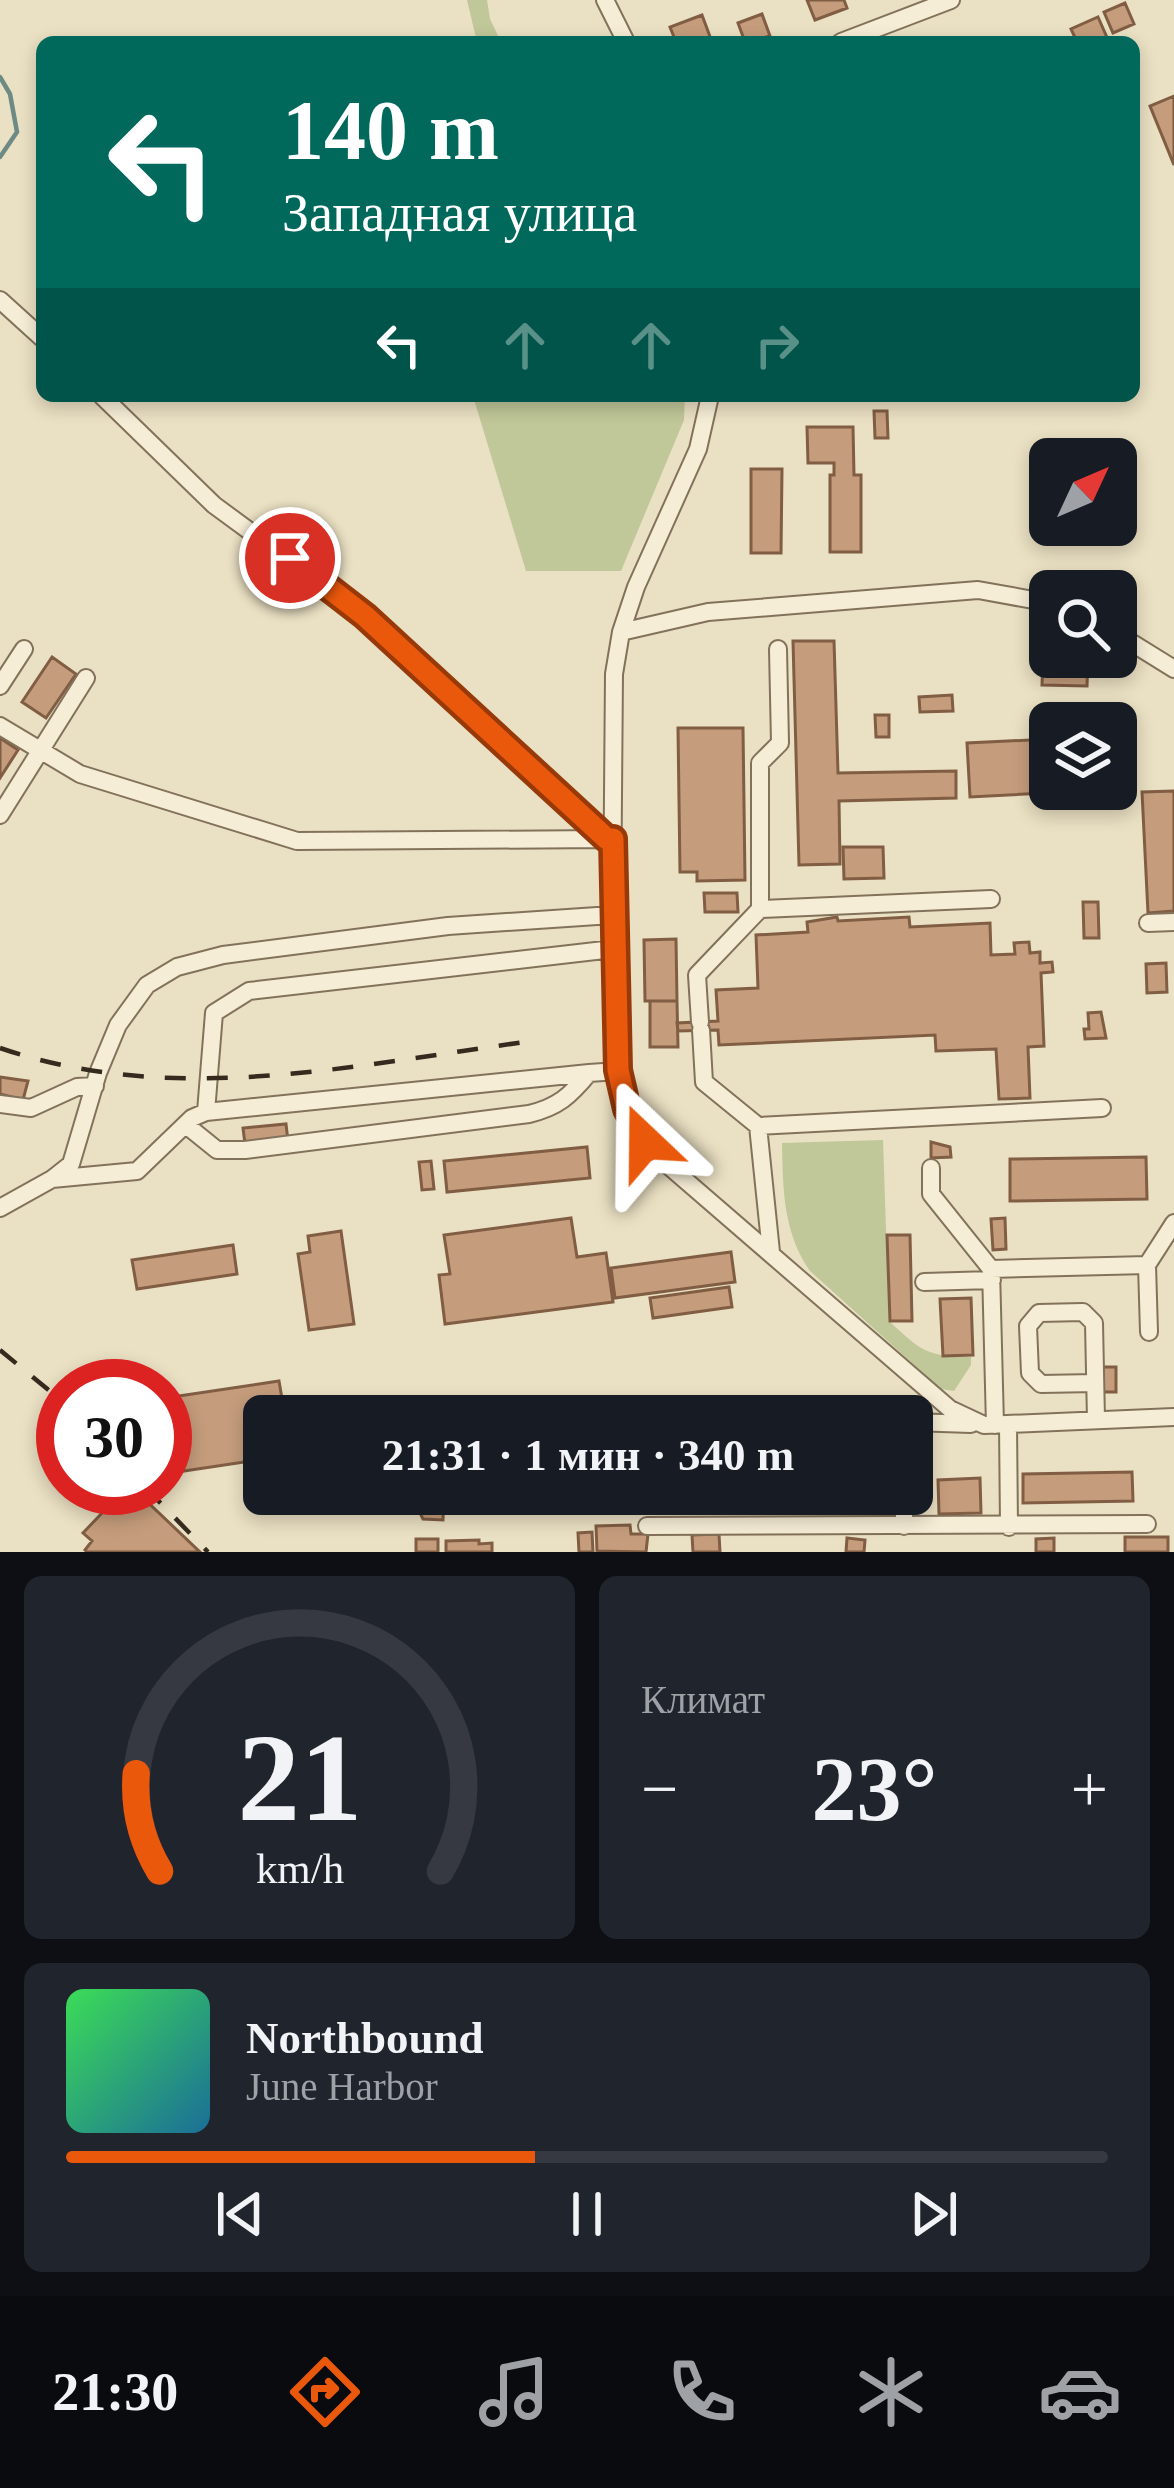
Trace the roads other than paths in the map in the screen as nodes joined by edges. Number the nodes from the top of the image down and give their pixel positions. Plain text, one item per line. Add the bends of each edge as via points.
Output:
1 (605, 0) edge
2 (951, 0) edge
3 (623, 36) edge
4 (857, 36) edge
5 (0, 300) edge
6 (36, 333) edge
7 (108, 402) edge
8 (709, 402) edge
9 (1029, 598) edge
10 (621, 632) junction
11 (1137, 647) edge
12 (24, 649) dead end
13 (778, 649) dead end
14 (1174, 669) edge
15 (86, 678) dead end
16 (0, 686) edge
17 (0, 726) edge
18 (40, 752) junction
19 (0, 815) edge
20 (610, 839) junction
21 (991, 899) dead end
22 (760, 909) junction
23 (612, 915) junction
24 (1174, 922) edge
25 (1148, 923) dead end
26 (613, 949) junction
27 (618, 1070) junction
28 (589, 1072) junction
29 (94, 1086) junction
30 (0, 1104) edge
31 (1102, 1108) dead end
32 (206, 1112) junction
33 (185, 1125) junction
34 (758, 1126) junction
35 (931, 1168) dead end
36 (52, 1179) junction
37 (0, 1208) edge
38 (1174, 1223) edge
39 (771, 1252) junction
40 (1147, 1265) junction
41 (991, 1275) junction
42 (924, 1282) dead end
43 (1149, 1332) dead end
44 (1095, 1383) junction
45 (1174, 1417) edge
46 (1096, 1420) junction
47 (933, 1423) edge
48 (996, 1425) junction
49 (904, 1515) edge
50 (1147, 1525) dead end
51 (647, 1526) dead end
52 (904, 1526) junction
53 (1009, 1527) junction

1 - 3 street
2 - 4 street
5 - 6 street
7 - 20 street via 214,505 365,616
8 - 10 street via 698,448
9 - 10 street via 978,590 708,612
10 - 20 street
11 - 14 street
12 - 16 street
13 - 22 street via 780,743 760,763
15 - 18 street
17 - 18 street
18 - 19 street
18 - 20 street via 80,774 297,842
20 - 23 street
21 - 22 street
22 - 34 street via 697,975 704,1082
23 - 26 street
23 - 29 street via 448,926 178,967 147,985 118,1025
24 - 25 street
26 - 27 street
26 - 32 street via 249,991 214,1013
27 - 28 street
27 - 39 street via 645,1142
28 - 32 street
28 - 33 street via 569,1097 529,1114 244,1150 217,1150
29 - 30 street via 31,1108
29 - 36 street via 71,1164
31 - 34 street
32 - 33 street
33 - 36 street via 136,1171
34 - 39 street
35 - 41 street via 931,1194
36 - 37 street
38 - 40 street
39 - 48 street via 950,1409
40 - 41 street
40 - 43 street
41 - 42 street
41 - 48 street
44 - 44 street via 1094,1323 1083,1312 1039,1313 1028,1326 1030,1373 1041,1384
44 - 46 street
45 - 46 street
46 - 48 street
47 - 48 street
48 - 53 street
49 - 52 street
50 - 53 street
51 - 52 street
52 - 53 street

